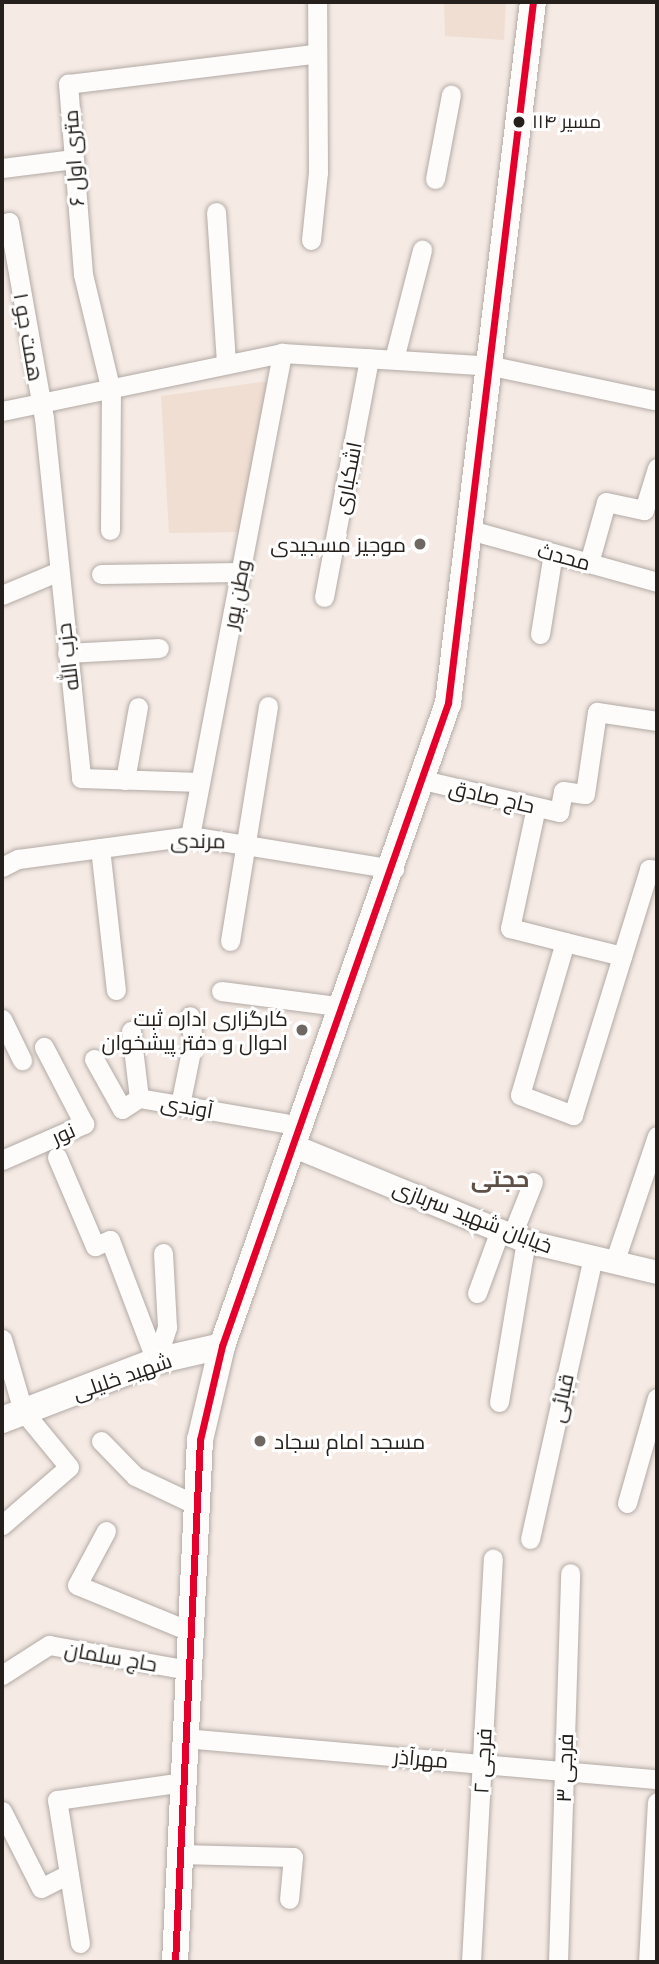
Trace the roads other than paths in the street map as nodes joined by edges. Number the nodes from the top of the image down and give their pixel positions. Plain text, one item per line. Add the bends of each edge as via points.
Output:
1 (317, 2) edge
2 (533, 2) edge
3 (312, 54) junction
4 (451, 94) dead end
5 (73, 159) junction
6 (2, 168) edge
7 (435, 179) dead end
8 (216, 212) dead end
9 (2, 224) edge
10 (311, 240) dead end
11 (422, 250) dead end
12 (282, 353) junction
13 (369, 358) junction
14 (394, 359) junction
15 (226, 361) junction
16 (492, 366) junction
17 (111, 391) junction
18 (653, 400) dead end
19 (2, 411) edge
20 (42, 411) junction
21 (657, 468) edge
22 (110, 530) dead end
23 (470, 530) junction
24 (553, 553) junction
25 (589, 563) junction
26 (57, 572) junction
27 (240, 572) junction
28 (101, 574) dead end
29 (657, 582) edge
30 (2, 595) edge
31 (324, 597) dead end
32 (540, 634) dead end
33 (159, 648) dead end
34 (67, 653) junction
35 (268, 706) dead end
36 (138, 707) dead end
37 (657, 721) edge
38 (125, 780) junction
39 (423, 780) junction
40 (201, 782) junction
41 (536, 807) junction
42 (190, 836) junction
43 (244, 842) junction
44 (100, 848) junction
45 (2, 867) edge
46 (394, 869) junction
47 (657, 870) edge
48 (230, 941) dead end
49 (565, 942) junction
50 (622, 956) junction
51 (116, 990) dead end
52 (221, 991) dead end
53 (344, 1007) junction
54 (190, 1016) dead end
55 (2, 1019) edge
56 (131, 1031) dead end
57 (44, 1047) dead end
58 (94, 1059) dead end
59 (22, 1060) dead end
60 (139, 1098) junction
61 (180, 1105) junction
62 (298, 1136) junction
63 (657, 1136) edge
64 (57, 1157) dead end
65 (2, 1160) edge
66 (533, 1182) dead end
67 (513, 1235) junction
68 (163, 1252) dead end
69 (603, 1260) junction
70 (657, 1272) edge
71 (477, 1293) dead end
72 (2, 1339) edge
73 (222, 1346) junction
74 (156, 1361) junction
75 (657, 1398) edge
76 (499, 1402) dead end
77 (13, 1415) edge
78 (101, 1441) dead end
79 (627, 1503) dead end
80 (196, 1505) junction
81 (2, 1525) edge
82 (106, 1531) dead end
83 (530, 1539) dead end
84 (493, 1559) dead end
85 (570, 1573) dead end
86 (189, 1631) junction
87 (188, 1670) junction
88 (2, 1675) edge
89 (185, 1738) junction
90 (482, 1763) junction
91 (565, 1770) junction
92 (657, 1779) edge
93 (183, 1782) junction
94 (657, 1802) edge
95 (2, 1811) edge
96 (180, 1854) junction
97 (69, 1874) junction
98 (289, 1899) dead end
99 (80, 1943) dead end
100 (175, 1962) edge
101 (471, 1962) edge
102 (558, 1962) edge
103 (648, 1962) edge

1 - 3 street
2 - 16 main road
3 - 5 street, ۶ متری اول via 68,84
3 - 10 street via 318,172
4 - 7 street
5 - 6 street
5 - 17 street, ۶ متری اول via 83,274
8 - 15 street
9 - 20 street, همت جو ۱ via 9,222
11 - 14 street
12 - 13 street
12 - 15 street
12 - 27 street, وطن پور
13 - 14 street
13 - 31 street, اشکباری
14 - 16 street
15 - 17 street
16 - 18 street
16 - 23 main road
17 - 20 street
17 - 22 street, ۶ متری اول
19 - 20 street
20 - 26 street, حزب الله
21 - 25 street via 645,510 606,502
23 - 24 street, محدث
23 - 39 main road via 448,703
24 - 25 street, محدث
24 - 32 street
25 - 29 street, محدث
26 - 30 street
26 - 34 street, حزب الله
27 - 28 street
27 - 40 street, وطن پور
33 - 34 street
34 - 38 street, حزب الله via 81,778
35 - 43 street
36 - 38 street
37 - 41 street, حاج صادق via 597,712 585,794 563,791 559,812
38 - 40 street, حزب الله
39 - 41 street, حاج صادق
39 - 46 main road
40 - 42 street, وطن پور
41 - 49 street via 510,928
42 - 43 street, مرندی
42 - 44 street, مرندی
43 - 46 street, مرندی
43 - 48 street
44 - 45 street, مرندی
44 - 51 street
46 - 53 main road
47 - 50 street via 649,869
49 - 50 street
49 - 50 street via 520,1095 573,1115
52 - 53 street
53 - 62 main road
54 - 61 street via 193,1041
55 - 59 street
56 - 60 street, آوندی
57 - 65 street, نور via 84,1124
58 - 60 street via 122,1109
60 - 61 street, آوندی
61 - 62 street, آوندی
62 - 67 street, خیابان شهید سربازی
62 - 73 main road
63 - 69 street, قبائی
64 - 74 street via 95,1246 110,1240
66 - 67 street
67 - 69 street, خیابان شهید سربازی
67 - 71 street
67 - 76 street
68 - 74 street via 167,1327
69 - 70 street, خیابان شهید سربازی
69 - 83 street, قبائی
72 - 77 street
73 - 74 main road, شهید خلیلی
73 - 80 main road via 200,1440
74 - 77 main road, شهید خلیلی
75 - 79 street
77 - 81 street via 69,1467
78 - 80 street via 135,1476
80 - 86 main road
82 - 86 street via 77,1585
84 - 90 street, فرجی ۲
85 - 91 street, فرجی ۳
86 - 87 main road
87 - 88 street, حاج سلمان via 49,1645
87 - 89 main road
89 - 90 street, مهرآذر
89 - 93 main road
90 - 91 street, مهرآذر
90 - 101 street, فرجی ۲
91 - 92 street, مهرآذر
91 - 102 street, فرجی ۳
93 - 96 main road
93 - 97 street via 57,1800
94 - 103 street
95 - 97 street via 41,1888
96 - 98 street via 293,1857
96 - 100 main road
97 - 99 street

